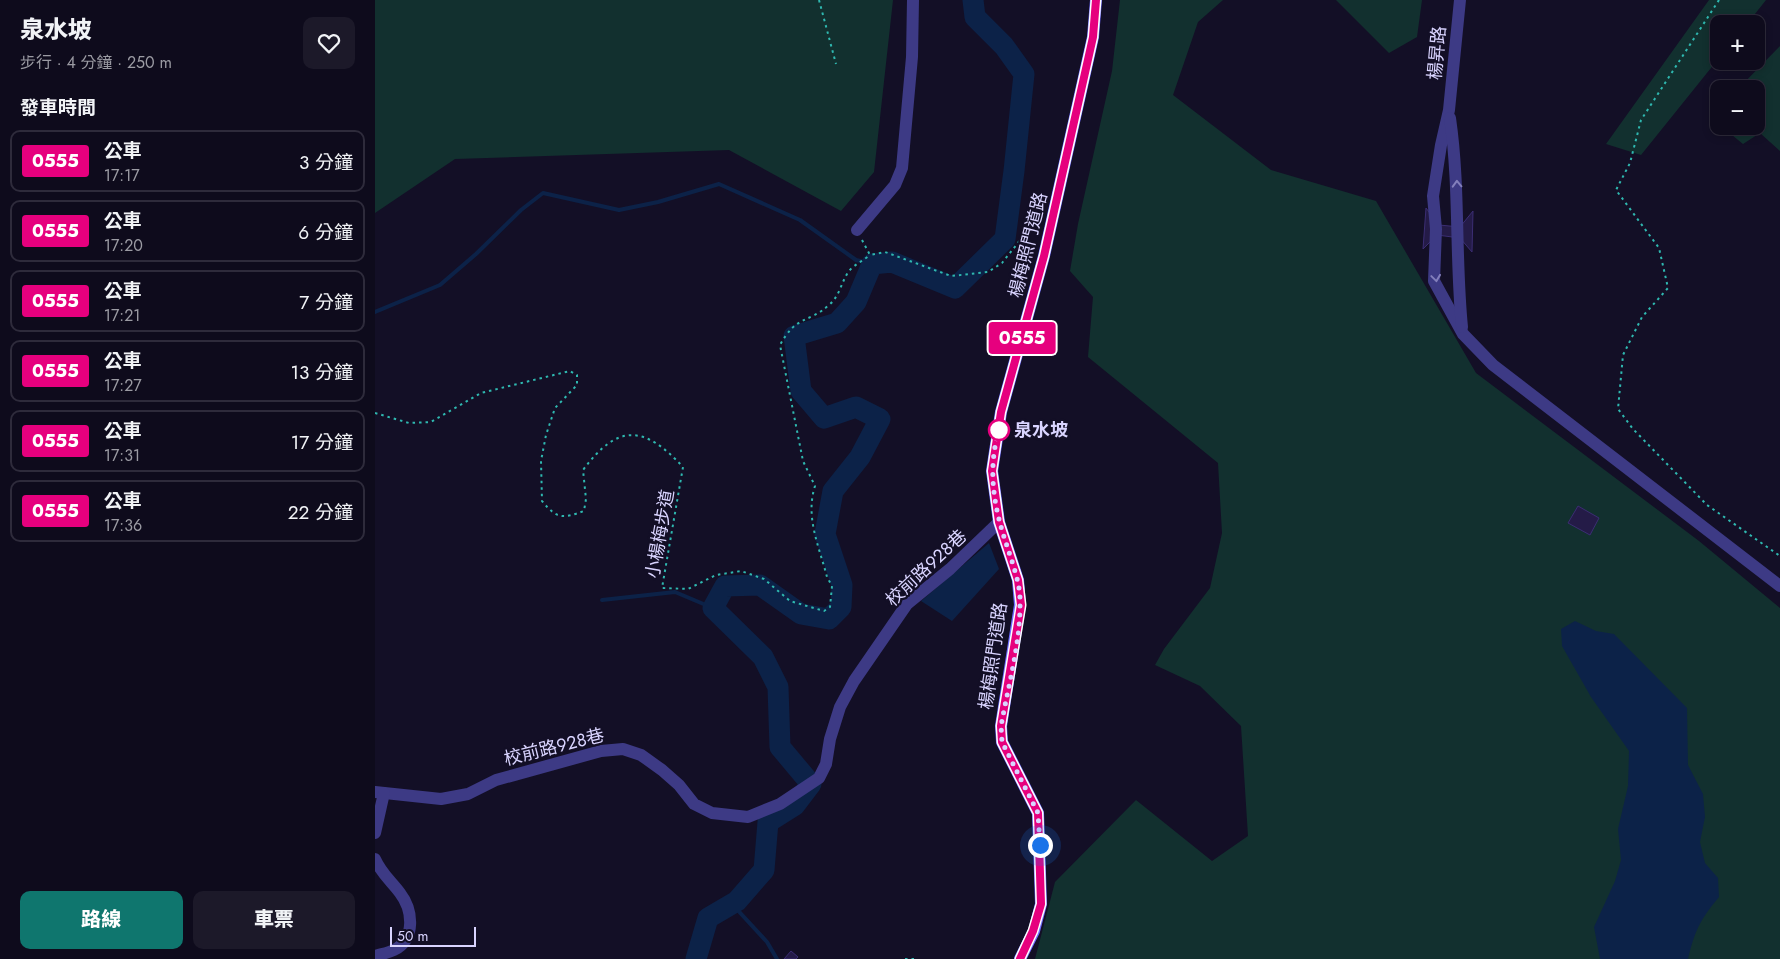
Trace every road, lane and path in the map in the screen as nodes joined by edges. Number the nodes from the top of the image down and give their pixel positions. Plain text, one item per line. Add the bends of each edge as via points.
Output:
1 (819, 0) edge
2 (913, 0) edge
3 (1096, 0) edge
4 (1460, 0) edge
5 (1719, 0) edge
6 (836, 64) dead end
7 (1449, 110) junction
8 (1044, 210) dead end
9 (857, 230) joint
10 (870, 255) junction
11 (1463, 334) junction
12 (375, 413) edge
13 (999, 522) junction
14 (1780, 556) edge
15 (1780, 586) edge
16 (380, 792) edge
17 (375, 833) edge
18 (375, 859) edge
19 (375, 956) edge
20 (905, 959) edge
21 (916, 959) edge
22 (1020, 959) edge

1 - 6 path
2 - 9 street via 912,57 902,168 895,184
3 - 13 street, 楊梅照門道路 via 1093,37 1051,228 1001,412 992,471
4 - 7 street, 楊昇路
5 - 14 path via 1641,120 1630,163 1616,190 1659,248 1668,288 1642,317 1623,355 1618,409 1633,429 1707,505
11 -> 7 street via 1458,284 1456,154
7 -> 11 street via 1433,196 1434,281
8 - 10 path via 1002,263 988,272 951,276 885,252
9 - 10 path
10 - 12 path, 小楊梅步道 via 849,271 831,304 797,322 779,345 803,462 815,486 810,513 832,586 830,607 824,611 790,601 764,579 741,571 716,575 687,589 661,588 683,467 653,440 620,436 607,442 583,470 584,511 567,517 554,514 541,500 541,461 555,408 577,385 577,376 570,371 481,393 431,422 409,423
11 - 15 street via 1493,365
13 - 16 street, 校前路928巷 via 907,604 840,707 826,764 819,778 780,804 749,817 712,813 694,804 679,785 655,765 641,755 623,749 601,751 496,780 468,794 441,799
13 - 22 street, 楊梅照門道路 via 1018,580 1021,605 1001,726 1002,742 1038,813 1041,861 1041,904
16 - 17 street
18 - 19 street via 380,871 409,908 411,925 407,939 395,950
20 - 21 path

